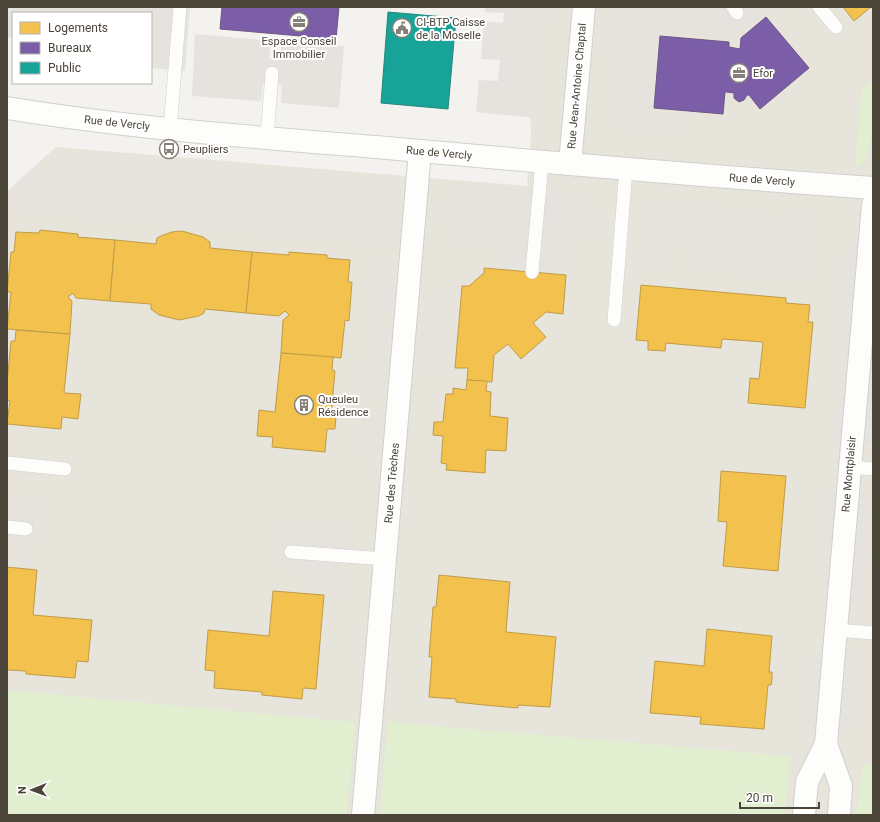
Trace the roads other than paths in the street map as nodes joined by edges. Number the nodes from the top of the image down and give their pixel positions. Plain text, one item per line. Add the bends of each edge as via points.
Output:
1 (180, 7) edge
2 (584, 7) edge
3 (819, 7) edge
4 (836, 27) dead end
5 (272, 73) dead end
6 (7, 108) edge
7 (170, 129) junction
8 (267, 138) junction
9 (420, 151) junction
10 (542, 162) junction
11 (570, 164) junction
12 (626, 169) junction
13 (873, 188) edge
14 (873, 205) edge
15 (532, 272) dead end
16 (614, 320) dead end
17 (867, 326) edge
18 (7, 464) edge
19 (850, 467) junction
20 (65, 468) dead end
21 (873, 469) edge
22 (7, 527) edge
23 (26, 529) dead end
24 (290, 552) dead end
25 (385, 559) junction
26 (836, 630) junction
27 (873, 633) edge
28 (826, 744) junction
29 (363, 815) edge
30 (804, 815) edge
31 (839, 815) edge

1 - 7 lane
2 - 11 street, Rue Jean-Antoine Chaptal
3 - 4 lane
5 - 8 lane
6 - 7 street, Rue de Vercly
7 - 8 street, Rue de Vercly
8 - 9 street, Rue de Vercly
9 - 10 street, Rue de Vercly
9 - 25 street, Rue des Trèches
10 - 11 street, Rue de Vercly
10 - 15 lane
11 - 12 street, Rue de Vercly
12 - 13 street, Rue de Vercly
12 - 16 lane
14 - 17 street, Rue Montplaisir
17 - 19 street, Rue Montplaisir
18 - 20 lane
19 - 21 lane
19 - 26 street, Rue Montplaisir
22 - 23 lane
24 - 25 lane
25 - 29 street, Rue des Trèches
26 - 27 lane
26 - 28 street, Rue Montplaisir
28 - 30 street, Rue Montplaisir via 807,782
28 - 31 street, Rue Montplaisir via 841,786

